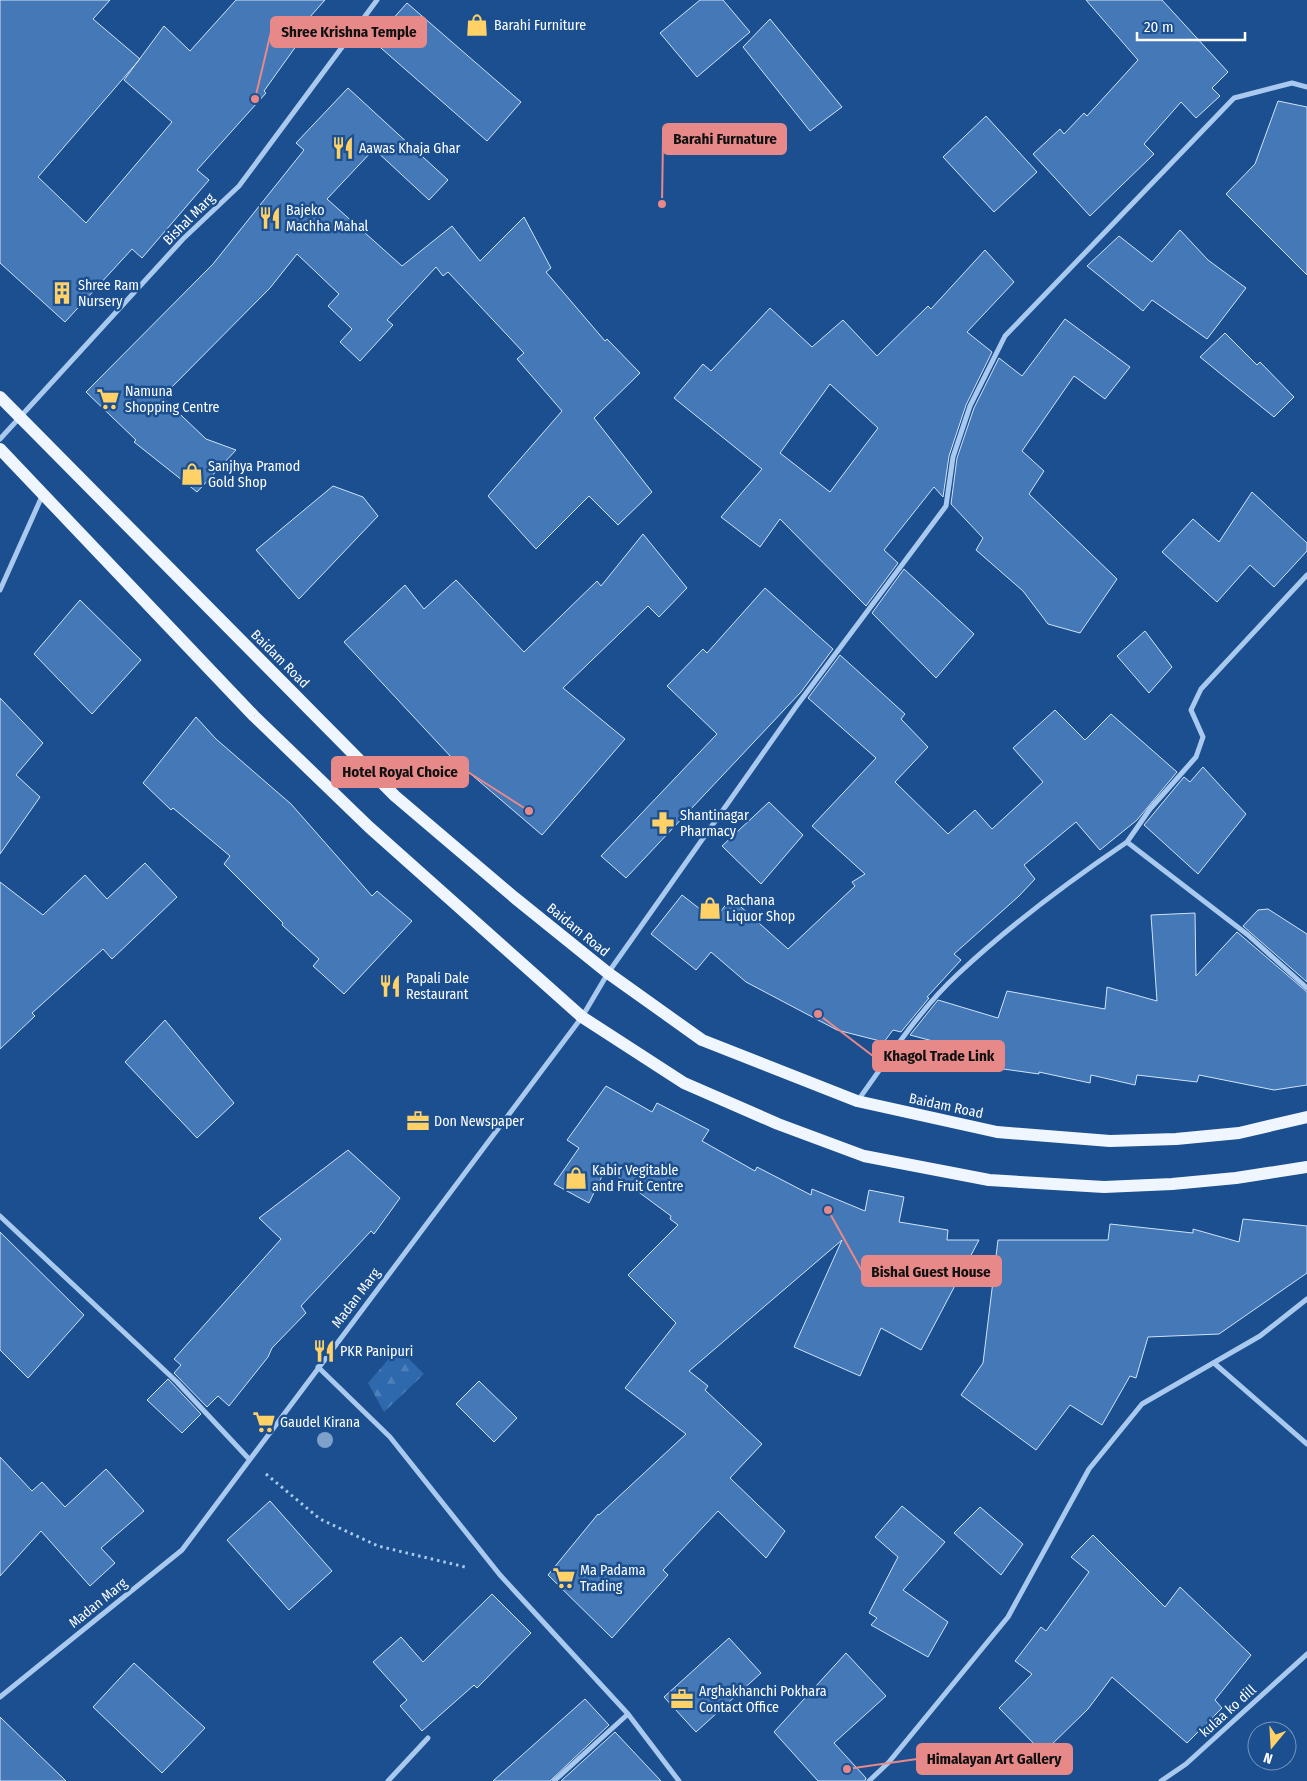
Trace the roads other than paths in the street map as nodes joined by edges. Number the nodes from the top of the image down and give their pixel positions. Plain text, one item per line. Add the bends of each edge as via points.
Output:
1 (377, 0) edge
2 (1307, 87) edge
3 (0, 397) edge
4 (21, 417) junction
5 (0, 439) edge
6 (0, 449) edge
7 (44, 493) junction
8 (1307, 575) edge
9 (0, 590) edge
10 (1127, 842) junction
11 (608, 973) junction
12 (1307, 988) edge
13 (582, 1017) junction
14 (857, 1101) junction
15 (1307, 1117) edge
16 (1307, 1166) edge
17 (0, 1216) edge
18 (1307, 1299) edge
19 (1214, 1363) junction
20 (318, 1367) junction
21 (1307, 1444) edge
22 (249, 1459) junction
23 (1307, 1654) edge
24 (0, 1697) edge
25 (628, 1714) junction
26 (428, 1738) dead end
27 (388, 1781) edge
28 (554, 1781) edge
29 (680, 1781) edge
30 (869, 1781) edge
31 (1161, 1781) edge

1 - 4 street, Bishal Marg via 239,186 184,239
2 - 11 street, Madan Marg via 1292,83 1234,98 1005,336 970,406 954,457 946,506 795,708
3 - 4 main road, Baidam Road
4 - 5 street, Bishal Marg
4 - 11 main road, Baidam Road via 395,796
6 - 7 main road
7 - 9 street
7 - 13 main road via 254,716 369,827
8 - 10 street via 1201,689 1191,710 1203,737 1196,757 1150,809
10 - 12 street via 1248,935
10 - 14 street via 1058,889 958,974 910,1028
11 - 13 street, Madan Marg
11 - 14 main road, Baidam Road via 702,1040
13 - 16 main road via 684,1083 778,1124 864,1156 989,1180 1104,1187 1236,1178
13 - 20 street, Madan Marg
14 - 15 main road, Baidam Road via 997,1132 1110,1141 1239,1133
17 - 22 street via 177,1382
18 - 19 street via 1260,1336
19 - 21 street
19 - 30 street via 1142,1404 1089,1469 1008,1617 889,1762
20 - 22 street, Madan Marg
20 - 25 street via 390,1437 500,1575
22 - 24 street, Madan Marg via 182,1550
23 - 31 street, kulaa ko dill via 1186,1764
25 - 28 street
25 - 29 street
26 - 27 street

